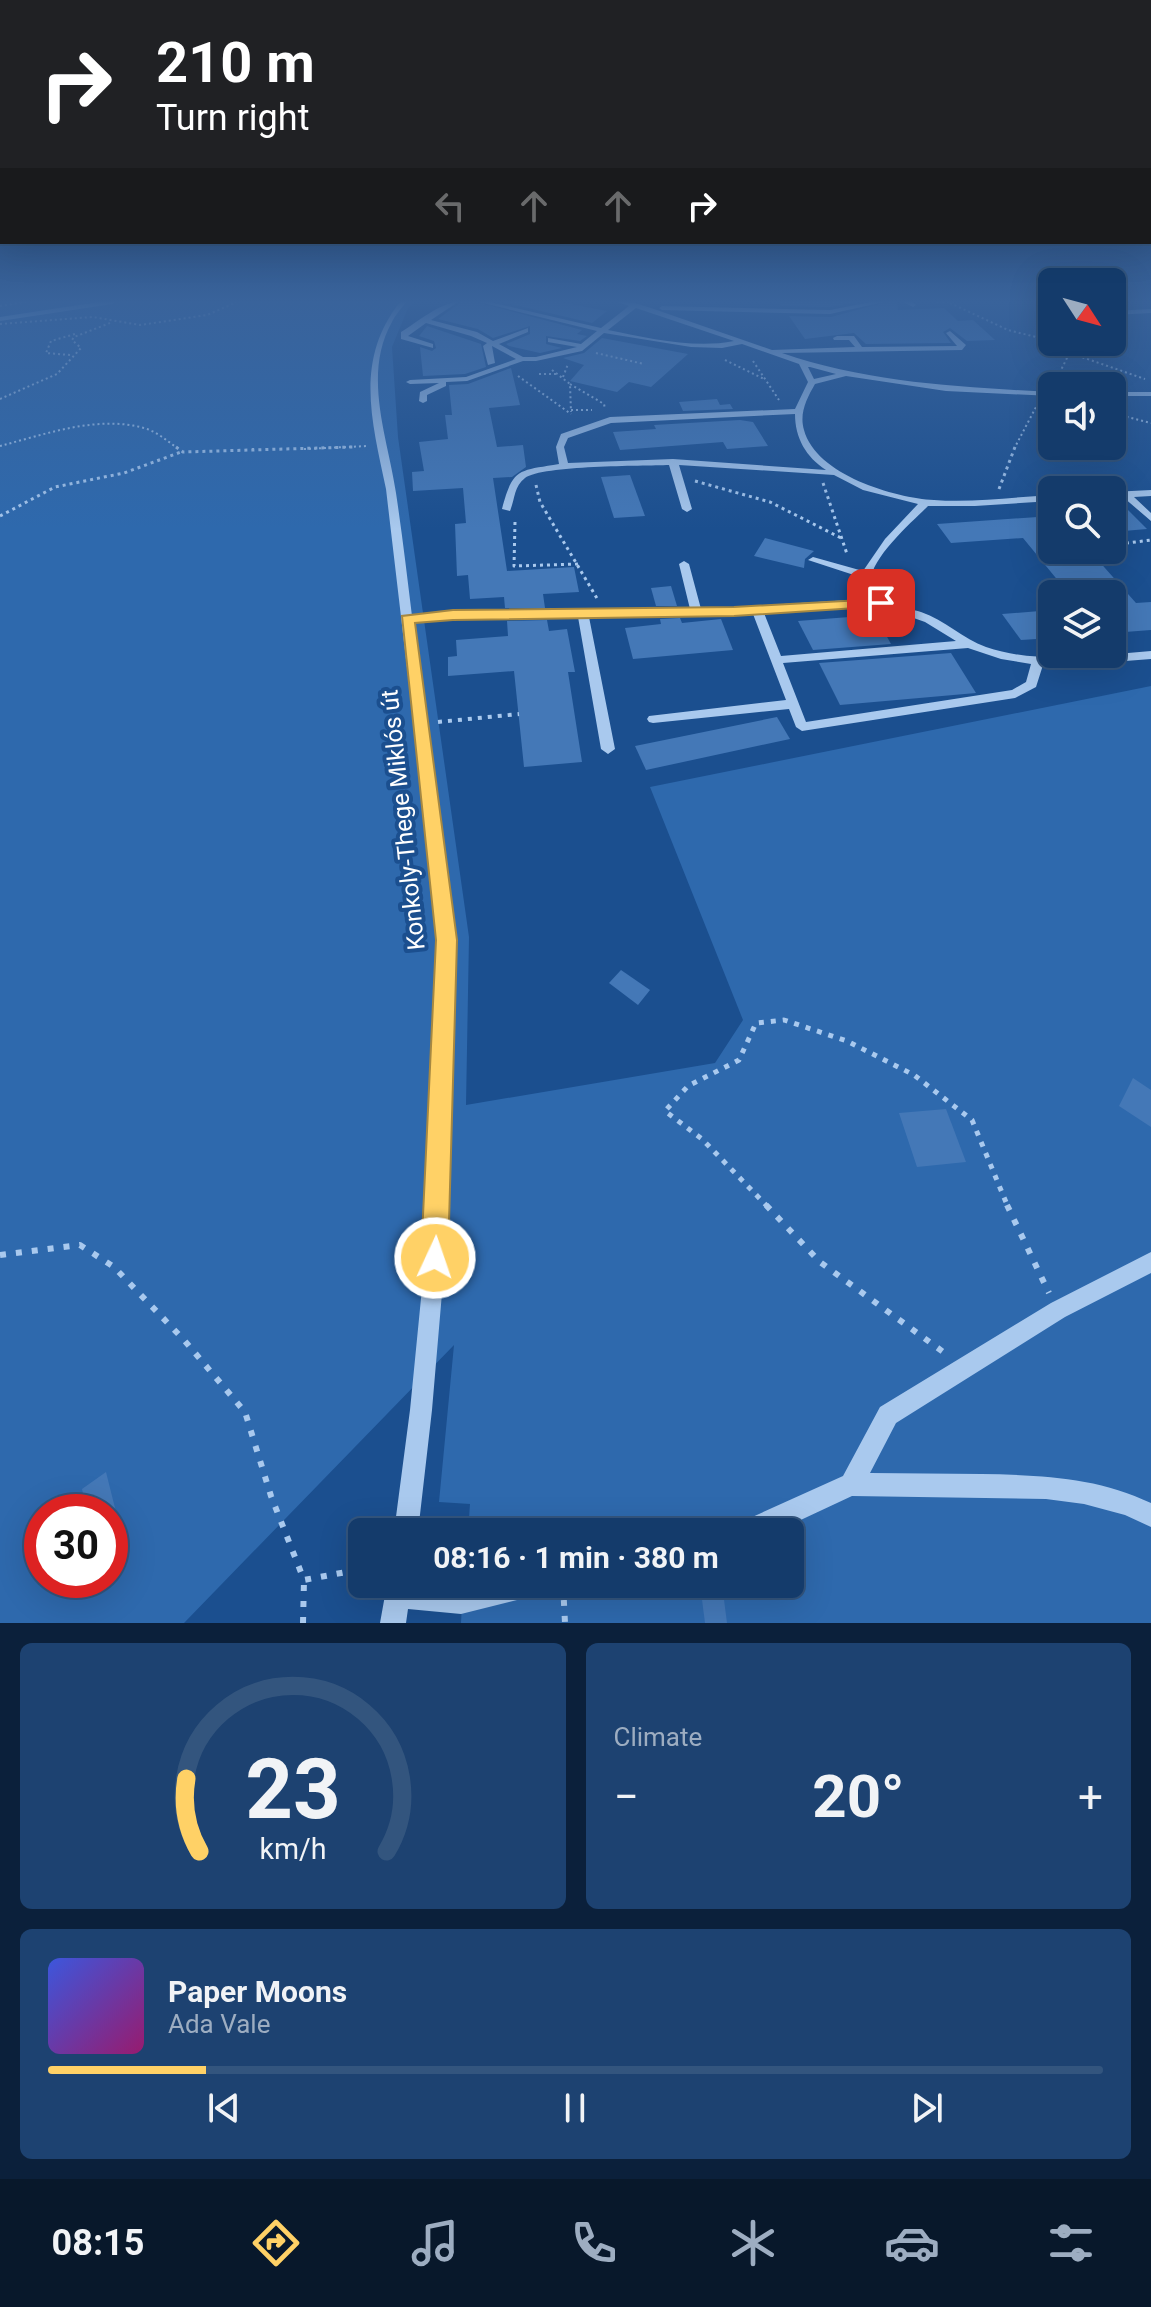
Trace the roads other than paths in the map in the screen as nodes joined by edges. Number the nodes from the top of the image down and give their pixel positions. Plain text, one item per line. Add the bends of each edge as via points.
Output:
1 (376, 378) edge
2 (469, 378) edge
3 (810, 378) edge
4 (830, 378) edge
5 (871, 378) edge
6 (450, 380) junction
7 (410, 382) dead end
8 (812, 382) junction
9 (428, 391) junction
10 (404, 392) dead end
11 (1038, 394) edge
12 (1126, 394) edge
13 (1151, 394) edge
14 (423, 401) dead end
15 (798, 411) junction
16 (673, 462) junction
17 (564, 466) junction
18 (831, 473) junction
19 (1151, 493) edge
20 (1126, 494) edge
21 (1126, 495) edge
22 (1038, 499) edge
23 (926, 502) junction
24 (507, 509) road end
25 (687, 509) dead end
26 (1151, 518) edge
27 (813, 560) dead end
28 (684, 564) dead end
29 (859, 573) junction
30 (876, 602) junction
31 (757, 610) junction
32 (696, 612) junction
33 (583, 614) junction
34 (407, 620) junction
35 (970, 644) junction
36 (1151, 655) edge
37 (776, 660) junction
38 (1037, 663) junction
39 (792, 704) junction
40 (653, 719) dead end
41 (608, 749) dead end
42 (1149, 1268) edge
43 (851, 1484) junction
44 (1151, 1515) edge
45 (408, 1518) edge
46 (778, 1518) edge
47 (397, 1598) edge
48 (445, 1598) edge
49 (474, 1598) edge
50 (393, 1623) edge

1 - 34 street, Konkoly-Thege Miklós út
2 - 6 street
3 - 8 street
4 - 8 street
5 - 11 street via 946,389
6 - 7 street
6 - 9 street
8 - 15 street
9 - 10 street
9 - 14 street
12 - 13 street
15 - 17 street via 610,420 564,436
15 - 18 street via 803,438
16 - 17 street
16 - 18 street
16 - 25 street
17 - 24 street via 525,473 513,484
18 - 23 street
19 - 20 street
21 - 26 street
22 - 23 street
23 - 29 street
27 - 29 street
28 - 32 street
29 - 30 street
30 - 31 street
30 - 35 street via 925,618
31 - 32 street
31 - 37 street
32 - 33 street
33 - 34 street
33 - 41 street
34 - 45 street, Konkoly-Thege Miklós út via 447,940 435,1258
35 - 37 street
35 - 38 street
36 - 38 street
37 - 39 street
38 - 39 street via 1032,684 1015,694 802,727
39 - 40 street
42 - 43 street via 1058,1310 888,1415
43 - 44 street via 1046,1487 1099,1496
43 - 46 street
47 - 50 street
48 - 49 street

